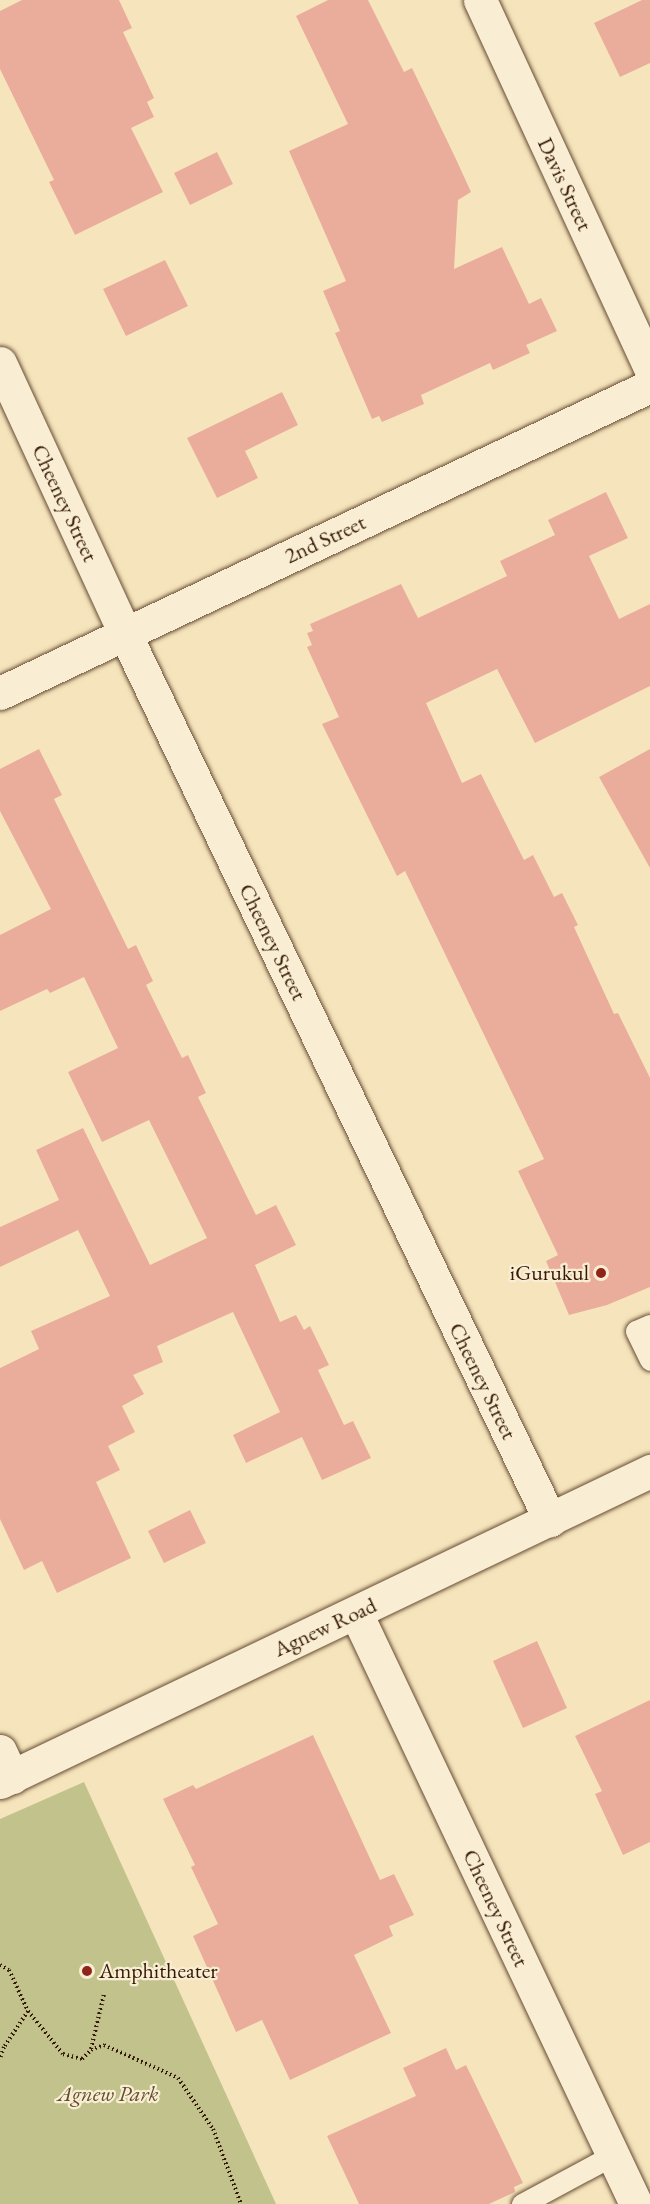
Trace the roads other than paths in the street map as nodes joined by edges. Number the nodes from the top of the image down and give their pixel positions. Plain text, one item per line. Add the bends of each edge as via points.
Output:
1 (480, 0) edge
2 (0, 363) edge
3 (650, 368) edge
4 (650, 386) edge
5 (125, 634) junction
6 (0, 693) edge
7 (650, 1325) edge
8 (650, 1360) edge
9 (650, 1471) edge
10 (550, 1520) junction
11 (356, 1613) junction
12 (4, 1770) edge
13 (613, 2155) junction
14 (522, 2204) edge
15 (636, 2204) edge

1 - 3 street, Davis Street
2 - 5 street, Cheeney Street
4 - 5 street, 2nd Street
5 - 6 street, 2nd Street
5 - 10 street, Cheeney Street
7 - 8 lane via 636,1331
9 - 10 street, Agnew Road
10 - 11 street, Agnew Road
11 - 12 street, Agnew Road
11 - 13 street, Cheeney Street
13 - 14 lane
13 - 15 street, Cheeney Street

